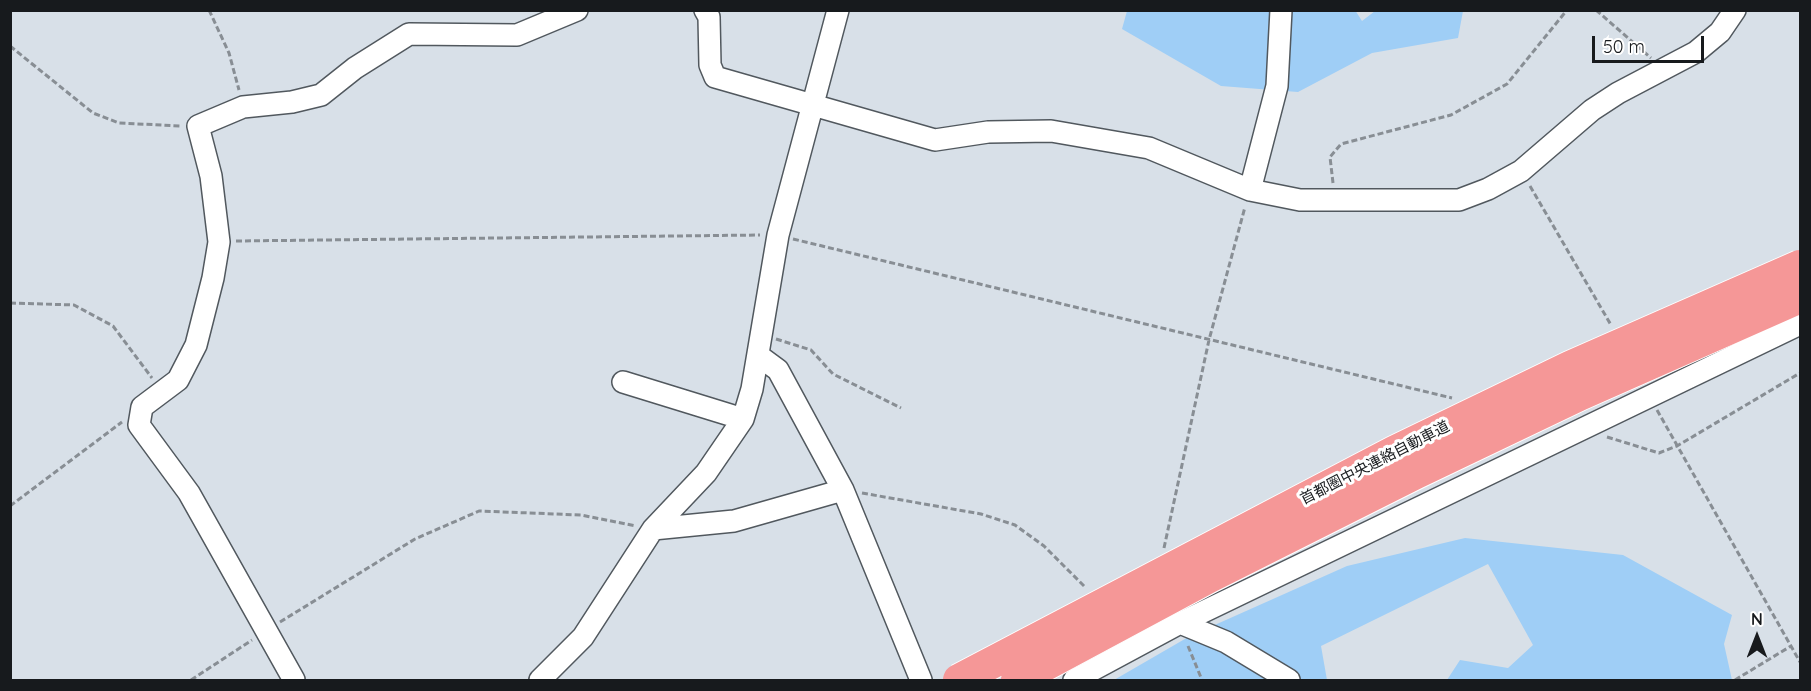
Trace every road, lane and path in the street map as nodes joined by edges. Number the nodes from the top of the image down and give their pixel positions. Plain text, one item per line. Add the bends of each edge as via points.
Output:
1 (209, 10) edge
2 (577, 10) edge
3 (705, 10) edge
4 (838, 10) edge
5 (1281, 10) edge
6 (1567, 10) edge
7 (1596, 10) edge
8 (1735, 10) edge
9 (10, 46) edge
10 (1664, 69) junction
11 (812, 105) junction
12 (243, 107) junction
13 (198, 126) junction
14 (1521, 171) junction
15 (1250, 190) junction
16 (1335, 200) junction
17 (778, 235) junction
18 (219, 242) junction
19 (1800, 266) edge
20 (1800, 297) edge
21 (10, 303) edge
22 (1800, 324) edge
23 (1613, 329) dead end
24 (760, 335) junction
25 (1209, 340) junction
26 (759, 356) junction
27 (1800, 372) edge
28 (623, 382) dead end
29 (162, 392) junction
30 (1649, 395) junction
31 (1461, 400) dead end
32 (142, 407) junction
33 (901, 408) dead end
34 (743, 419) junction
35 (1580, 429) junction
36 (1677, 446) junction
37 (843, 490) junction
38 (10, 506) edge
39 (653, 529) junction
40 (1163, 550) dead end
41 (1088, 589) dead end
42 (1179, 623) junction
43 (267, 630) junction
44 (1791, 646) junction
45 (1800, 662) edge
46 (919, 680) edge
47 (191, 681) edge
48 (294, 681) edge
49 (540, 681) edge
50 (959, 681) edge
51 (1017, 681) edge
52 (1074, 681) edge
53 (1202, 681) edge
54 (1289, 681) edge
55 (1735, 681) edge

1 - 12 path via 229,53
2 - 12 street via 517,35 409,34 321,94 292,102
3 - 11 street via 709,17 710,65 715,77
4 - 11 street
5 - 15 street via 1277,86
6 - 16 path via 1507,84 1451,115 1341,144 1330,157
7 - 10 path
8 - 10 street via 1720,32 1696,52
9 - 13 path via 93,113 119,123
10 - 14 street via 1592,110
11 - 15 street via 935,140 988,132 1051,131 1149,148
11 - 17 street
12 - 13 street
13 - 18 street via 212,176
14 - 16 street via 1459,200
14 - 23 path
15 - 16 street via 1300,200
15 - 25 path
17 - 18 path
17 - 24 street
17 - 25 path
18 - 29 street via 196,345 178,380
19 - 50 highway, 首都圏中央連絡自動車道, bridge via 1570,367 1394,452
20 - 51 highway, 首都圏中央連絡自動車道, bridge via 1581,394 1416,473 1211,576
21 - 29 path via 74,305 113,326
22 - 30 street
24 - 26 street
24 - 33 path via 811,350 833,374
25 - 31 path
25 - 40 path
26 - 34 street
26 - 37 street via 778,370
27 - 36 path
28 - 34 street
29 - 32 street
30 - 35 street
30 - 36 path
32 - 38 path
32 - 43 street via 139,425 189,493
34 - 39 street via 706,473
35 - 36 path via 1659,453
35 - 42 street
36 - 44 path
37 - 39 street via 734,521
37 - 41 path via 981,514 1015,525 1044,546
37 - 46 street
39 - 43 path via 581,515 479,511 415,538
39 - 49 street via 584,637
42 - 52 street
42 - 53 path
42 - 54 street via 1226,642
43 - 47 path
43 - 48 street
44 - 45 path
44 - 55 path

